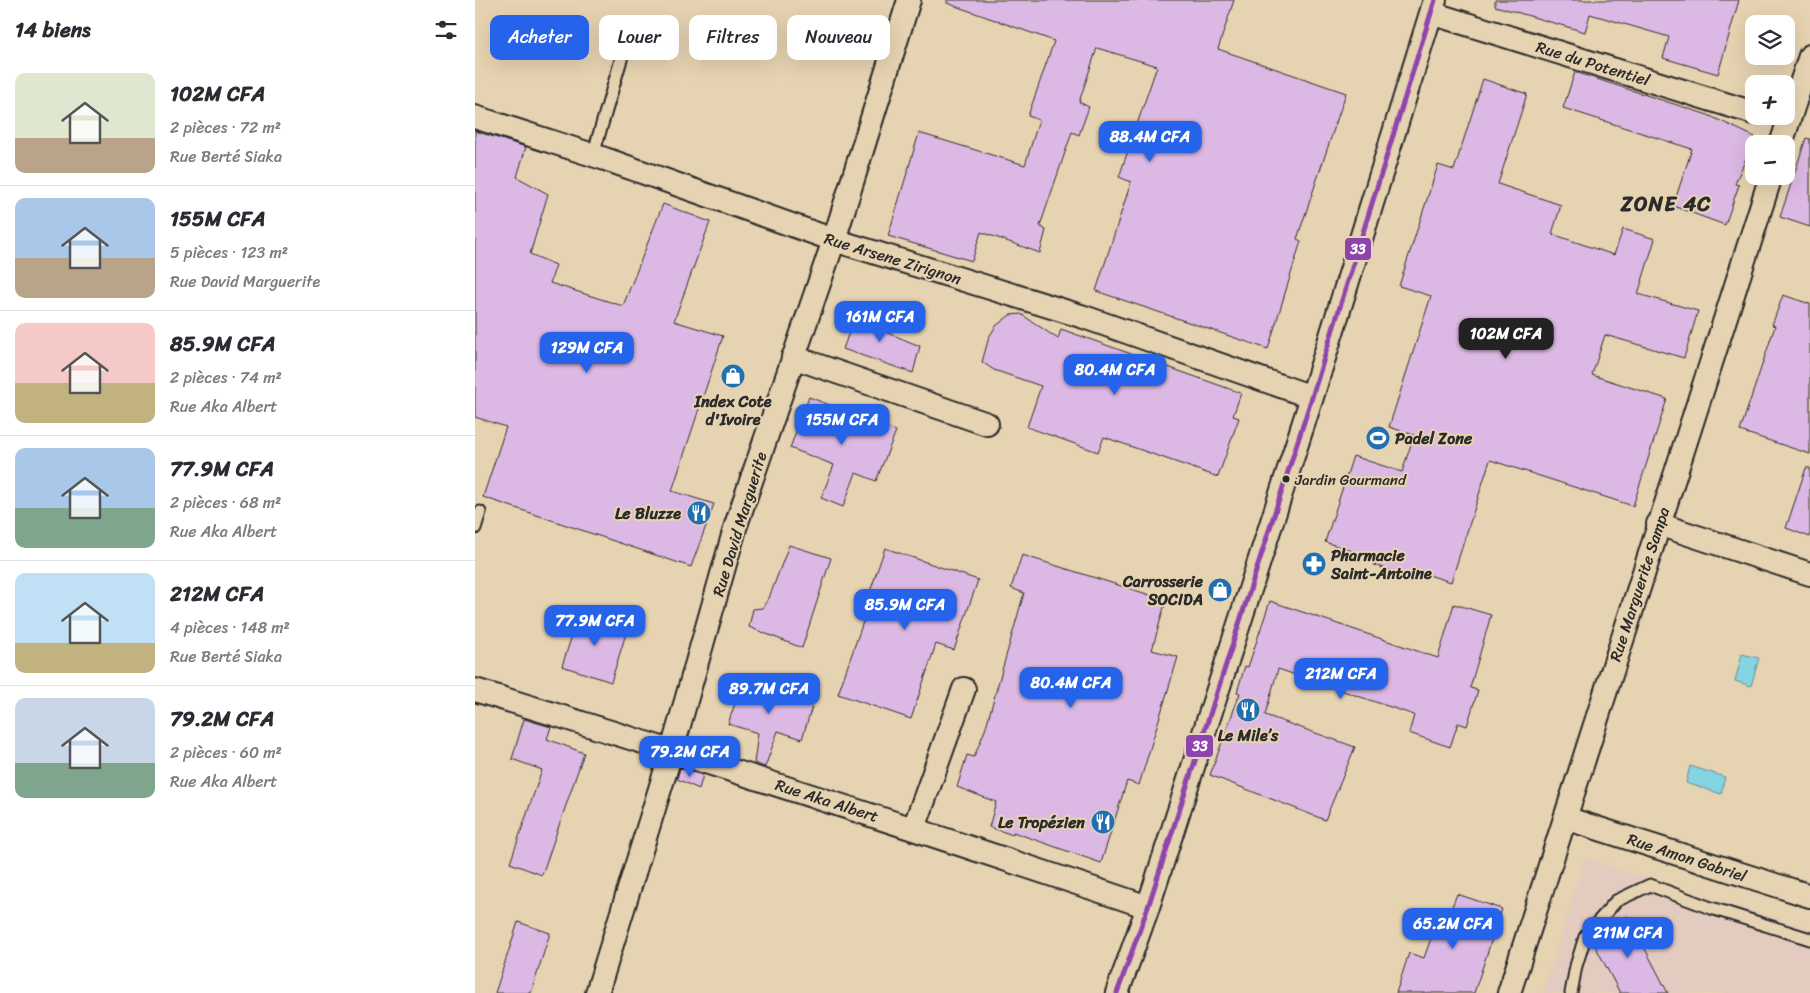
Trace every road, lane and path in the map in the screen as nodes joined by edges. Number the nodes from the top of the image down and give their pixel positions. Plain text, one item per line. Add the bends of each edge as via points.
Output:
1 (909, 0) edge
2 (1433, 6) edge
3 (1810, 56) edge
4 (621, 60) edge
5 (1745, 110) edge
6 (475, 117) edge
7 (1774, 125) edge
8 (1785, 134) edge
9 (593, 155) junction
10 (1768, 185) edge
11 (834, 240) junction
12 (793, 358) junction
13 (1312, 398) junction
14 (987, 424) dead end
15 (480, 512) dead end
16 (1658, 524) junction
17 (475, 528) edge
18 (1810, 574) edge
19 (964, 689) dead end
20 (475, 690) edge
21 (672, 750) junction
22 (1565, 818) junction
23 (914, 828) junction
24 (1810, 896) edge
25 (1148, 907) junction
26 (1810, 939) edge
27 (1514, 992) edge
28 (597, 993) edge
29 (1117, 993) edge
30 (1571, 993) edge

1 - 11 street, Rue David Marguerite
2 - 5 street, Rue du Potentiel
2 - 13 street
3 - 8 street
4 - 9 lane
6 - 9 street, Rue Arsene Zirignon
7 - 8 street
9 - 11 street, Rue Arsene Zirignon
10 - 16 street, Rue Marguerite Sampa
11 - 12 street, Rue David Marguerite
11 - 13 street, Rue Arsene Zirignon via 1084,317
12 - 14 street
12 - 21 street, Rue David Marguerite via 736,525
13 - 25 street
15 - 17 lane
16 - 18 street
16 - 22 street, Rue Marguerite Sampa
19 - 23 street
20 - 21 street, Rue Aka Albert
21 - 23 street, Rue Aka Albert
21 - 28 street, Rue David Marguerite
22 - 24 street, Rue Amon Gabriel
22 - 27 street, Rue Marguerite Sampa
23 - 25 street, Rue Aka Albert
25 - 29 street
26 - 30 lane via 1708,907 1649,884 1616,901 1585,937

